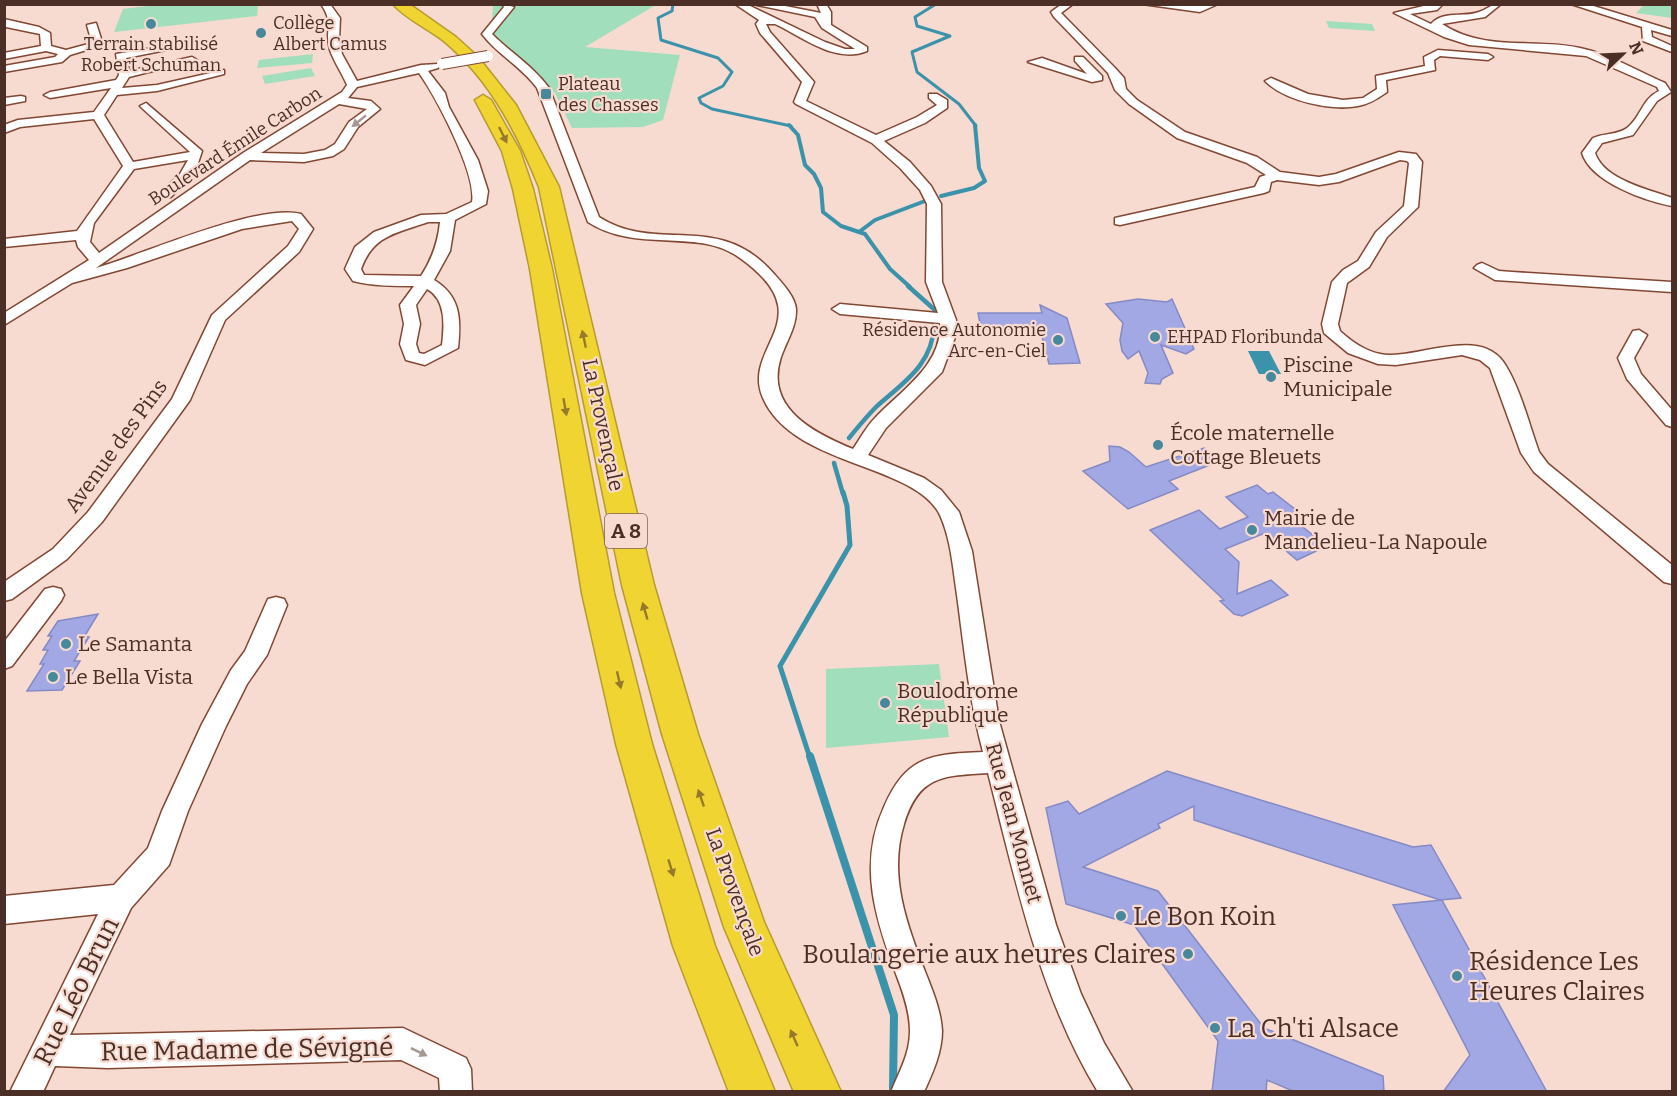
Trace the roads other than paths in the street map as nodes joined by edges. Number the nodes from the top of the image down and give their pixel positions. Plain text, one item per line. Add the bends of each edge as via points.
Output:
1 (325, 4) edge
2 (378, 4) edge
3 (399, 4) edge
4 (506, 4) edge
5 (739, 4) edge
6 (761, 4) edge
7 (838, 4) edge
8 (1069, 4) edge
9 (1146, 4) edge
10 (1214, 4) edge
11 (1438, 4) edge
12 (1497, 4) edge
13 (1575, 4) edge
14 (1592, 4) edge
15 (822, 5) edge
16 (765, 20) junction
17 (826, 23) junction
18 (1672, 23) edge
19 (6, 25) edge
20 (92, 25) dead end
21 (1645, 26) junction
22 (45, 33) junction
23 (1672, 33) edge
24 (1448, 34) junction
25 (1081, 38) junction
26 (15, 39) dead end
27 (46, 48) junction
28 (171, 48) dead end
29 (1551, 48) junction
30 (1672, 49) edge
31 (66, 53) junction
32 (496, 54) junction
33 (4, 56) edge
34 (192, 60) dead end
35 (1033, 62) dead end
36 (421, 68) junction
37 (4, 69) edge
38 (220, 72) dead end
39 (1271, 81) dead end
40 (120, 83) junction
41 (353, 85) junction
42 (50, 95) dead end
43 (933, 96) dead end
44 (21, 99) dead end
45 (338, 100) junction
46 (4, 102) edge
47 (146, 106) dead end
48 (98, 115) junction
49 (46, 121) junction
50 (4, 129) edge
51 (876, 140) junction
52 (4, 142) edge
53 (195, 155) junction
54 (246, 156) junction
55 (129, 166) junction
56 (1276, 176) junction
57 (1296, 180) junction
58 (166, 194) dead end
59 (1672, 202) edge
60 (1160, 216) dead end
61 (448, 218) junction
62 (1120, 221) dead end
63 (84, 235) junction
64 (4, 243) edge
65 (119, 246) junction
66 (98, 260) junction
67 (1482, 268) dead end
68 (63, 281) junction
69 (1672, 288) edge
70 (840, 309) dead end
71 (4, 320) edge
72 (948, 320) junction
73 (1638, 335) dead end
74 (1672, 421) edge
75 (856, 459) junction
76 (1672, 576) edge
77 (4, 593) edge
78 (52, 595) dead end
79 (276, 605) dead end
80 (4, 660) edge
81 (996, 762) junction
82 (121, 898) junction
83 (4, 910) edge
84 (48, 1050) junction
85 (26, 1092) edge
86 (456, 1092) edge
87 (752, 1092) edge
88 (818, 1092) edge
89 (907, 1092) edge
90 (1117, 1092) edge

1 - 41 street via 335,18 333,48
2 -> 87 highway, La Provençale / A 8 via 422,34 470,82 494,116 511,151 541,269 598,593 634,744 694,946
88 -> 3 highway, La Provençale / A 8 via 745,927 680,735 638,585 549,187 515,112 489,77 440,30
4 - 32 street, Rue Jean Monnet via 508,7 487,34
5 - 16 street
6 - 17 street via 818,15
7 - 15 street
8 - 25 street via 1056,12
9 - 10 street via 1200,9
11 - 24 street via 1400,13
12 - 24 street via 1482,15 1442,19 1436,24
13 - 21 street
14 - 18 street
15 - 17 street
16 - 17 street via 777,21 809,39 846,52 863,49 843,39
16 - 51 street via 761,24 765,33 808,81 800,102
19 - 22 street
20 - 31 street via 98,45
21 - 23 street
21 - 30 street via 1647,39
22 - 26 street
22 - 27 street
24 - 29 street via 1488,48
25 - 35 street via 1077,57 1098,78 1042,61
25 - 56 street via 1118,78 1121,90 1157,119 1194,141 1252,160
27 - 31 street
27 - 33 street
28 - 40 street via 120,56
29 - 39 street via 1492,57 1438,53 1428,59 1431,68 1380,78 1383,90 1366,101 1335,103 1301,97
29 - 59 street via 1598,56 1661,85 1666,98 1653,99 1628,132 1595,141 1586,158 1591,166 1617,181
31 - 37 street via 58,60
32 - 36 street, bridge
32 - 75 street, Rue Jean Monnet via 532,73 543,88 570,153 588,212 599,225 620,233 732,246 751,259 782,293 788,319 768,367 766,383 772,398 780,413 800,431
34 - 40 street
36 - 41 street
36 - 61 street via 440,93 443,107 472,160 481,191 479,204
38 - 40 street via 156,88
40 - 42 street
40 - 48 street
41 - 45 street, Boulevard Émile Carbon
43 - 51 street via 943,106
44 - 46 street
45 - 54 street, Boulevard Émile Carbon
45 -> 54 street via 367,103 374,109 353,125 340,146 329,153 304,158
47 - 53 street via 167,128 180,133 196,151
48 - 49 street
48 - 55 street
49 - 50 street
49 - 52 street
51 - 72 street via 905,165 932,197 934,282
53 - 55 street
53 - 58 street via 195,161
54 - 65 street, Boulevard Émile Carbon
55 - 63 street via 125,179 93,213
56 - 57 street
56 - 62 street via 1265,180 1264,188 1259,190
57 - 60 street via 1278,190
57 - 76 street via 1339,178 1399,156 1411,157 1416,162 1411,207 1381,235 1364,264 1340,282 1330,324 1332,333 1362,354 1380,359 1467,349 1488,356 1498,366 1530,453 1541,468
61 - 61 street via 426,218 378,235 360,250 354,262 358,278 424,281 445,244
63 - 64 street
63 - 65 street via 97,244
63 - 66 street via 87,249
65 - 66 street, Boulevard Émile Carbon
66 - 68 street, Boulevard Émile Carbon
67 - 69 street via 1512,277
68 - 71 street, Boulevard Émile Carbon
68 - 77 street, Avenue des Pins via 107,271 239,224 271,217 296,217 306,229 294,249 218,318 181,400 95,518 60,554
70 - 72 street
72 - 75 street via 949,332 936,368 879,424
73 - 74 street via 1626,358 1633,375
75 - 81 street, Rue Jean Monnet via 917,483 949,512 961,551
78 - 80 street
79 - 82 street via 255,655 239,676 214,724 159,856
81 - 89 street via 920,774 902,794 886,834 881,871 887,906 918,990 926,1031 920,1067
81 - 90 street, Rue Jean Monnet via 1064,989 1093,1054
82 - 83 street, Rue Léo Brun
82 - 84 street, Rue Léo Brun
84 - 85 street, Rue Léo Brun
84 -> 86 street, Rue Madame de Sévigné via 108,1052 403,1044 455,1069

